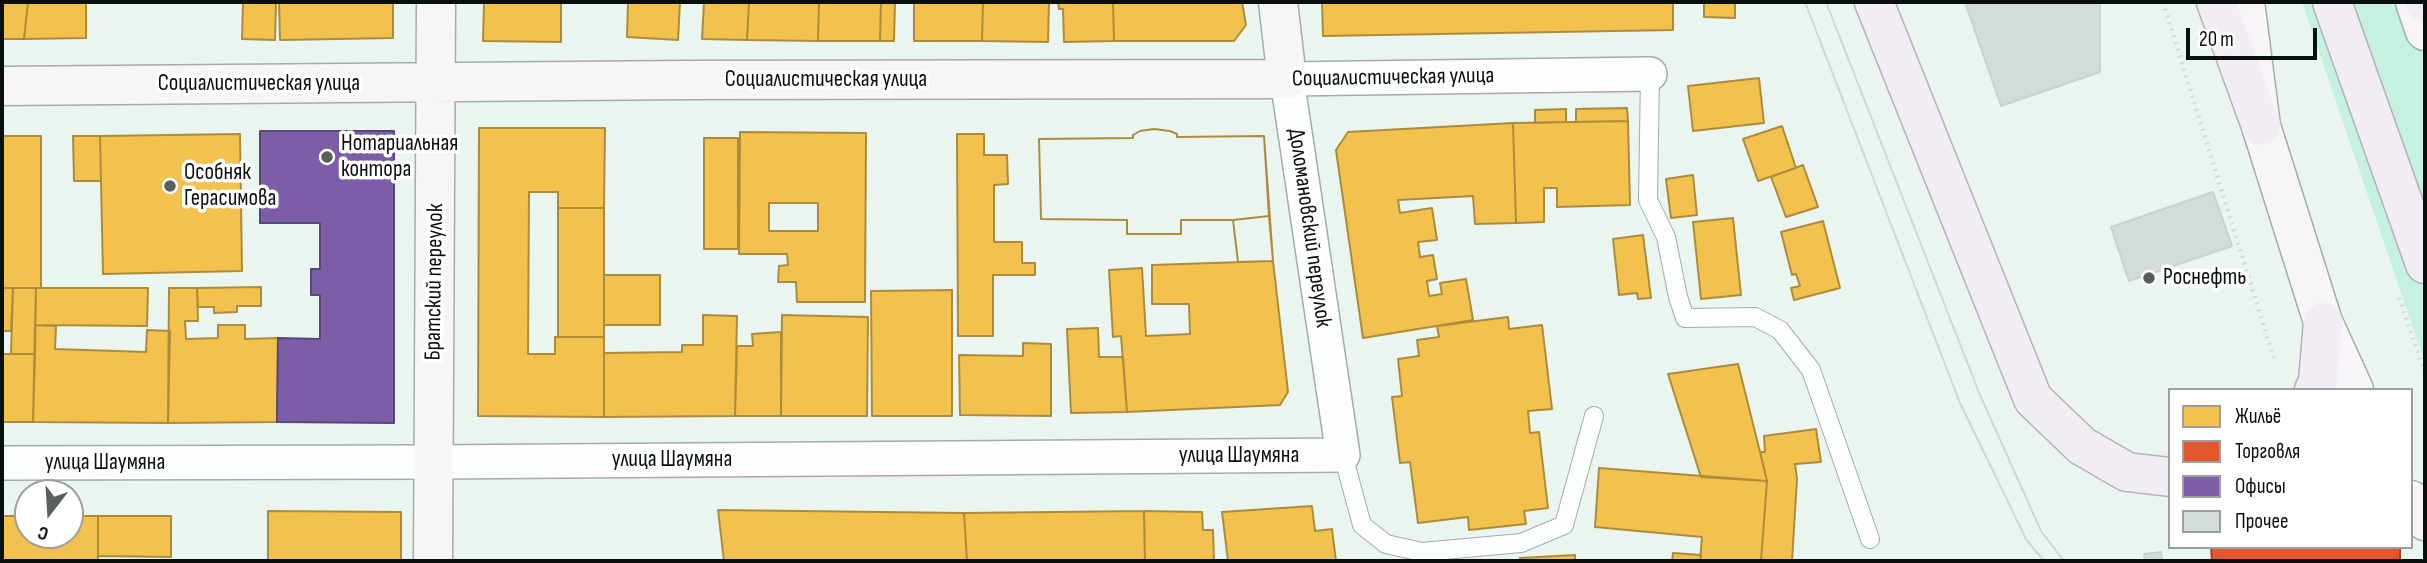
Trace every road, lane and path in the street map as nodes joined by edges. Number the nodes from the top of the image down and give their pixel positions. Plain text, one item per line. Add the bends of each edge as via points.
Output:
1 (436, 2) edge
2 (1278, 2) edge
3 (1874, 2) edge
4 (2163, 2) edge
5 (2216, 2) edge
6 (2245, 2) edge
7 (2332, 2) edge
8 (2414, 2) edge
9 (2425, 31) edge
10 (1650, 74) joint
11 (1287, 79) junction
12 (437, 83) junction
13 (2, 86) edge
14 (2262, 125) junction
15 (2425, 264) edge
16 (2323, 322) junction
17 (2279, 373) dead end
18 (2315, 388) edge
19 (2353, 388) edge
20 (1594, 416) dead end
21 (1343, 455) junction
22 (2, 463) edge
23 (433, 463) junction
24 (2168, 477) edge
25 (2413, 503) edge
26 (2425, 521) edge
27 (1870, 539) dead end
28 (433, 561) edge

1 - 12 street, Братский переулок
2 - 11 street, Доломановский переулок
3 - 24 main road via 2033,399 2082,446 2127,472
4 - 17 path
5 - 14 main road
6 - 14 street
7 - 15 main road
8 - 9 street
10 - 11 street, Социалистическая улица
10 - 27 lane via 1648,200 1665,237 1685,318 1755,317 1780,330 1811,370
11 - 12 street, Социалистическая улица
11 - 21 street, Доломановский переулок
12 - 13 street, Социалистическая улица
12 - 23 street, Братский переулок
14 - 16 street
16 - 18 main road
16 - 19 street
20 - 21 lane via 1564,525 1521,543 1422,552 1386,544 1362,525
21 - 23 street, улица Шаумяна
22 - 23 street, улица Шаумяна
23 - 28 street, Братский переулок
25 - 26 street

